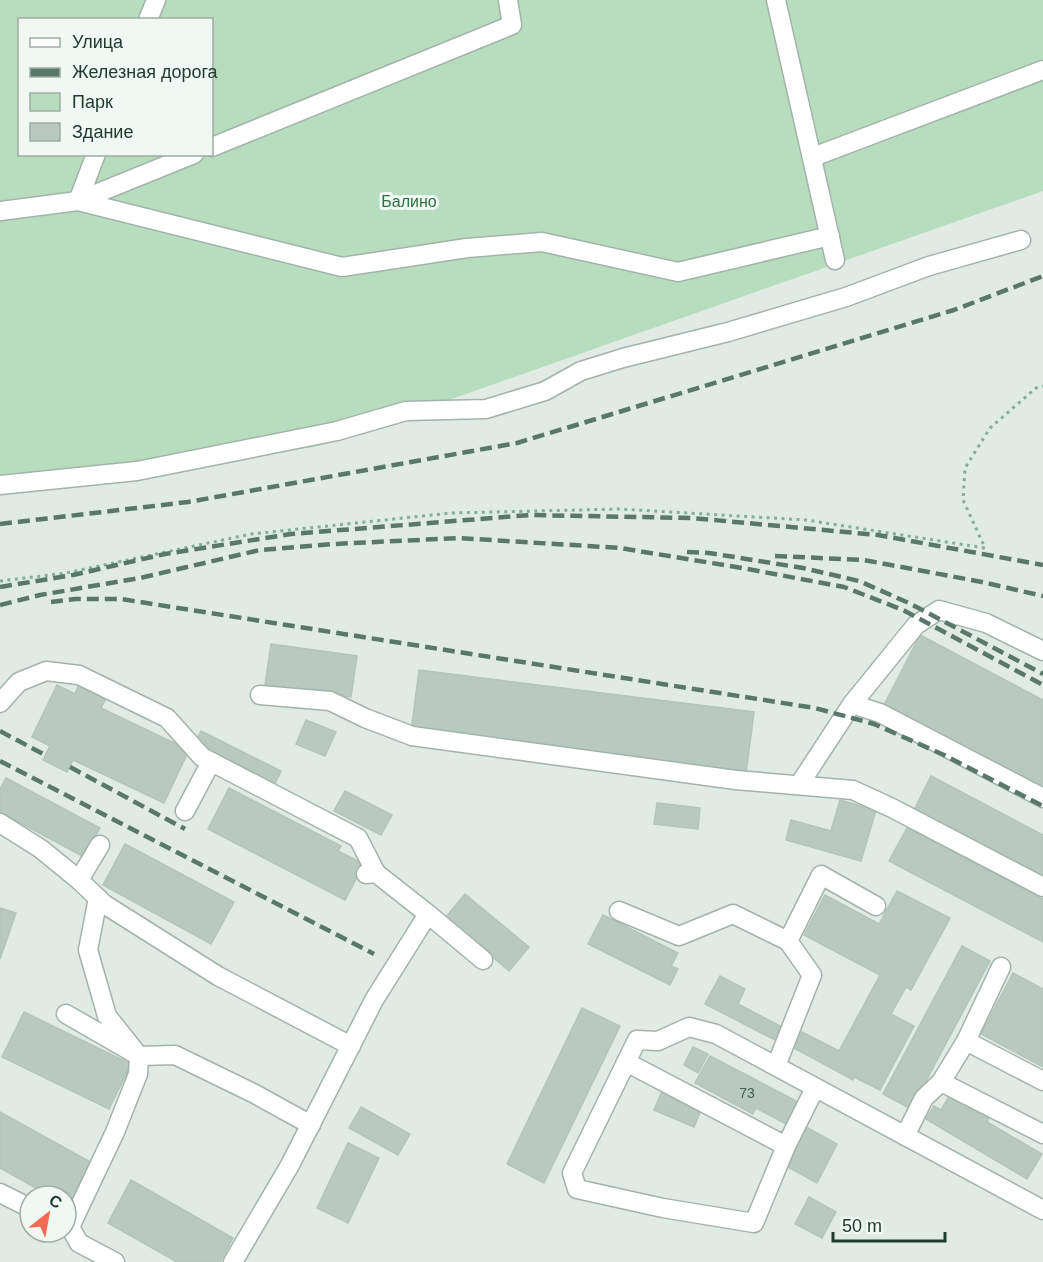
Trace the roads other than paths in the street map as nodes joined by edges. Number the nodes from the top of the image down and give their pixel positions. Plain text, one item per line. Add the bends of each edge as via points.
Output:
1 (156, 0) edge
2 (508, 0) edge
3 (776, 0) edge
4 (149, 18) edge
5 (1043, 70) edge
6 (213, 147) edge
7 (95, 156) edge
8 (189, 156) edge
9 (813, 156) junction
10 (78, 201) junction
11 (0, 211) edge
12 (830, 236) junction
13 (1021, 240) dead end
14 (835, 260) dead end
15 (0, 485) edge
16 (1043, 651) edge
17 (260, 694) dead end
18 (0, 703) edge
19 (852, 704) junction
20 (211, 762) junction
21 (799, 784) junction
22 (1043, 798) edge
23 (185, 811) dead end
24 (0, 823) edge
25 (100, 845) dead end
26 (79, 880) junction
27 (1043, 887) edge
28 (98, 898) junction
29 (876, 906) dead end
30 (619, 911) dead end
31 (428, 914) junction
32 (789, 941) junction
33 (483, 960) dead end
34 (1001, 967) dead end
35 (66, 1014) dead end
36 (966, 1041) junction
37 (351, 1046) junction
38 (139, 1056) junction
39 (626, 1062) junction
40 (776, 1066) junction
41 (1043, 1081) edge
42 (941, 1082) junction
43 (815, 1088) junction
44 (311, 1125) junction
45 (1043, 1134) edge
46 (905, 1136) junction
47 (786, 1146) junction
48 (0, 1193) edge
49 (18, 1202) edge
50 (78, 1205) edge
51 (1043, 1210) edge
52 (78, 1241) edge
53 (115, 1262) edge
54 (233, 1262) edge

1 - 4 street
2 - 6 street via 512,26
3 - 9 street
5 - 9 street
7 - 10 street
8 - 10 street
9 - 12 street
10 - 11 street
10 - 12 street via 342,267 467,248 542,242 678,272
12 - 14 street
13 - 15 street via 930,266 846,297 581,371 545,391 486,409 406,411 338,431 137,471
16 - 19 street via 986,623 939,610 915,625
17 - 21 street via 330,701 412,736 736,780
18 - 20 street via 19,682 46,671 79,675 167,717 201,757
19 - 21 street
19 - 22 street via 880,713
20 - 23 street
20 - 31 street via 357,838 371,874
21 - 27 street via 853,790
24 - 26 street
25 - 26 street
26 - 28 street
28 - 37 street via 218,976
28 - 38 street via 88,950 107,1016
29 - 32 street via 822,875
30 - 32 street via 679,936 733,914
31 - 33 street
31 - 37 street via 374,1000
32 - 40 street via 812,975
34 - 36 street
35 - 38 street
36 - 41 street
36 - 42 street
37 - 44 street
38 - 44 street via 175,1055
38 - 50 street via 138,1074 123,1113
39 - 40 street via 637,1040 657,1041 689,1027 716,1034
39 - 47 street
39 - 47 street via 572,1173 577,1189 754,1223
40 - 43 street
42 - 45 street
42 - 46 street via 924,1098
43 - 46 street
43 - 47 street
44 - 54 street
46 - 51 street
48 - 49 street
52 - 53 street

